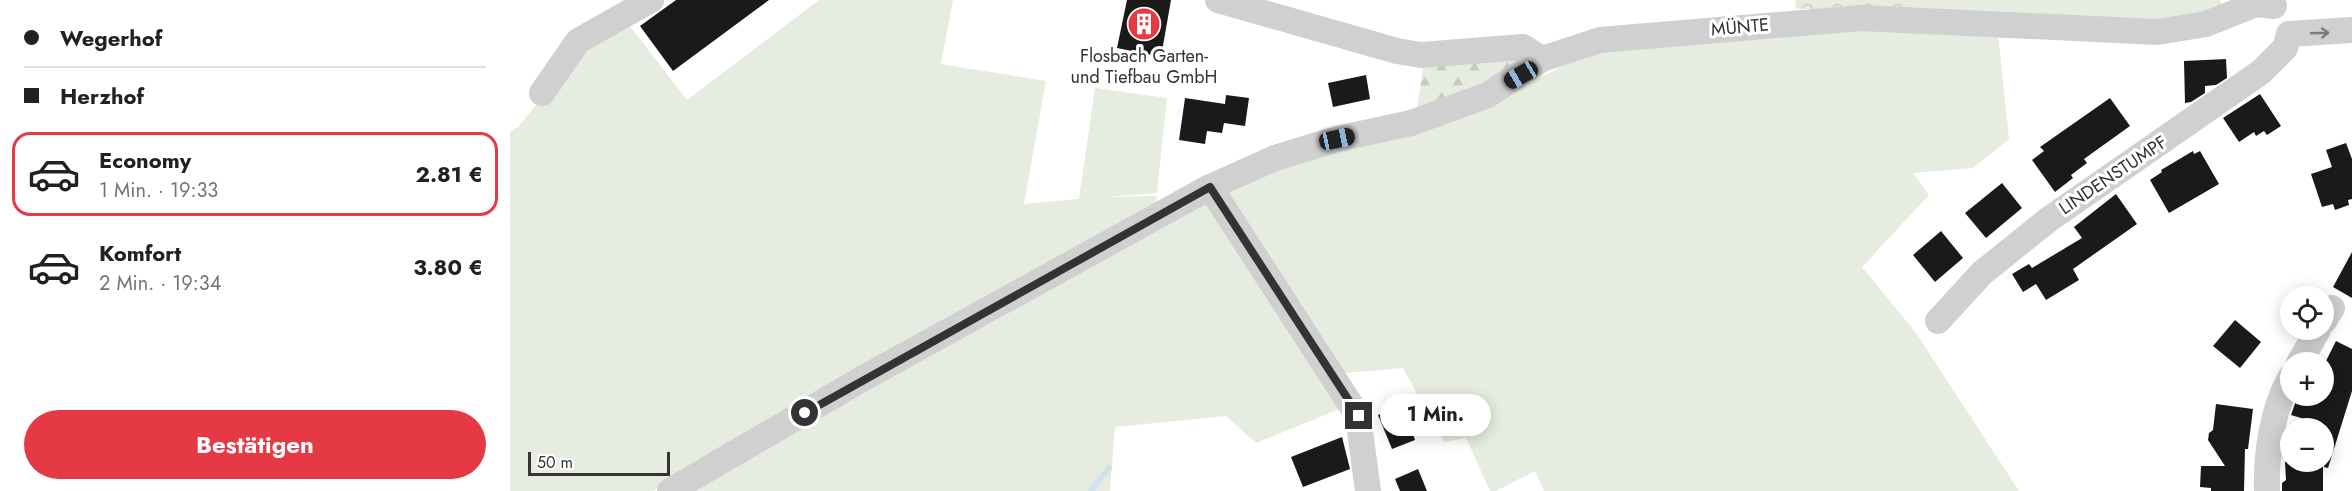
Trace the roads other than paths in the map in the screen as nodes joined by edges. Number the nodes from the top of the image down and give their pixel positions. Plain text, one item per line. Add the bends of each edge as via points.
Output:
1 (651, 0) edge
2 (1218, 0) edge
3 (2275, 3) edge
4 (2352, 30) edge
5 (2289, 34) junction
6 (1542, 59) junction
7 (542, 93) dead end
8 (1210, 187) junction
9 (1938, 321) dead end
10 (2280, 400) edge
11 (670, 491) edge
12 (1368, 491) edge
13 (2267, 491) edge

1 - 7 street via 578,41
2 - 6 street via 1398,51 1421,55 1523,47
3 - 5 street
3 - 6 street, MÜNTE via 2256,4 2206,24 2158,32 1884,18 1600,39
5 -> 4 street
5 - 9 street, LINDENSTUMPF via 2285,48 2261,72 2048,220 1982,273
6 - 8 street, MÜNTE via 1488,95 1411,123 1275,158
8 - 11 street, MÜNTE via 862,379
8 - 12 street via 1359,416
10 - 13 street via 2266,466

